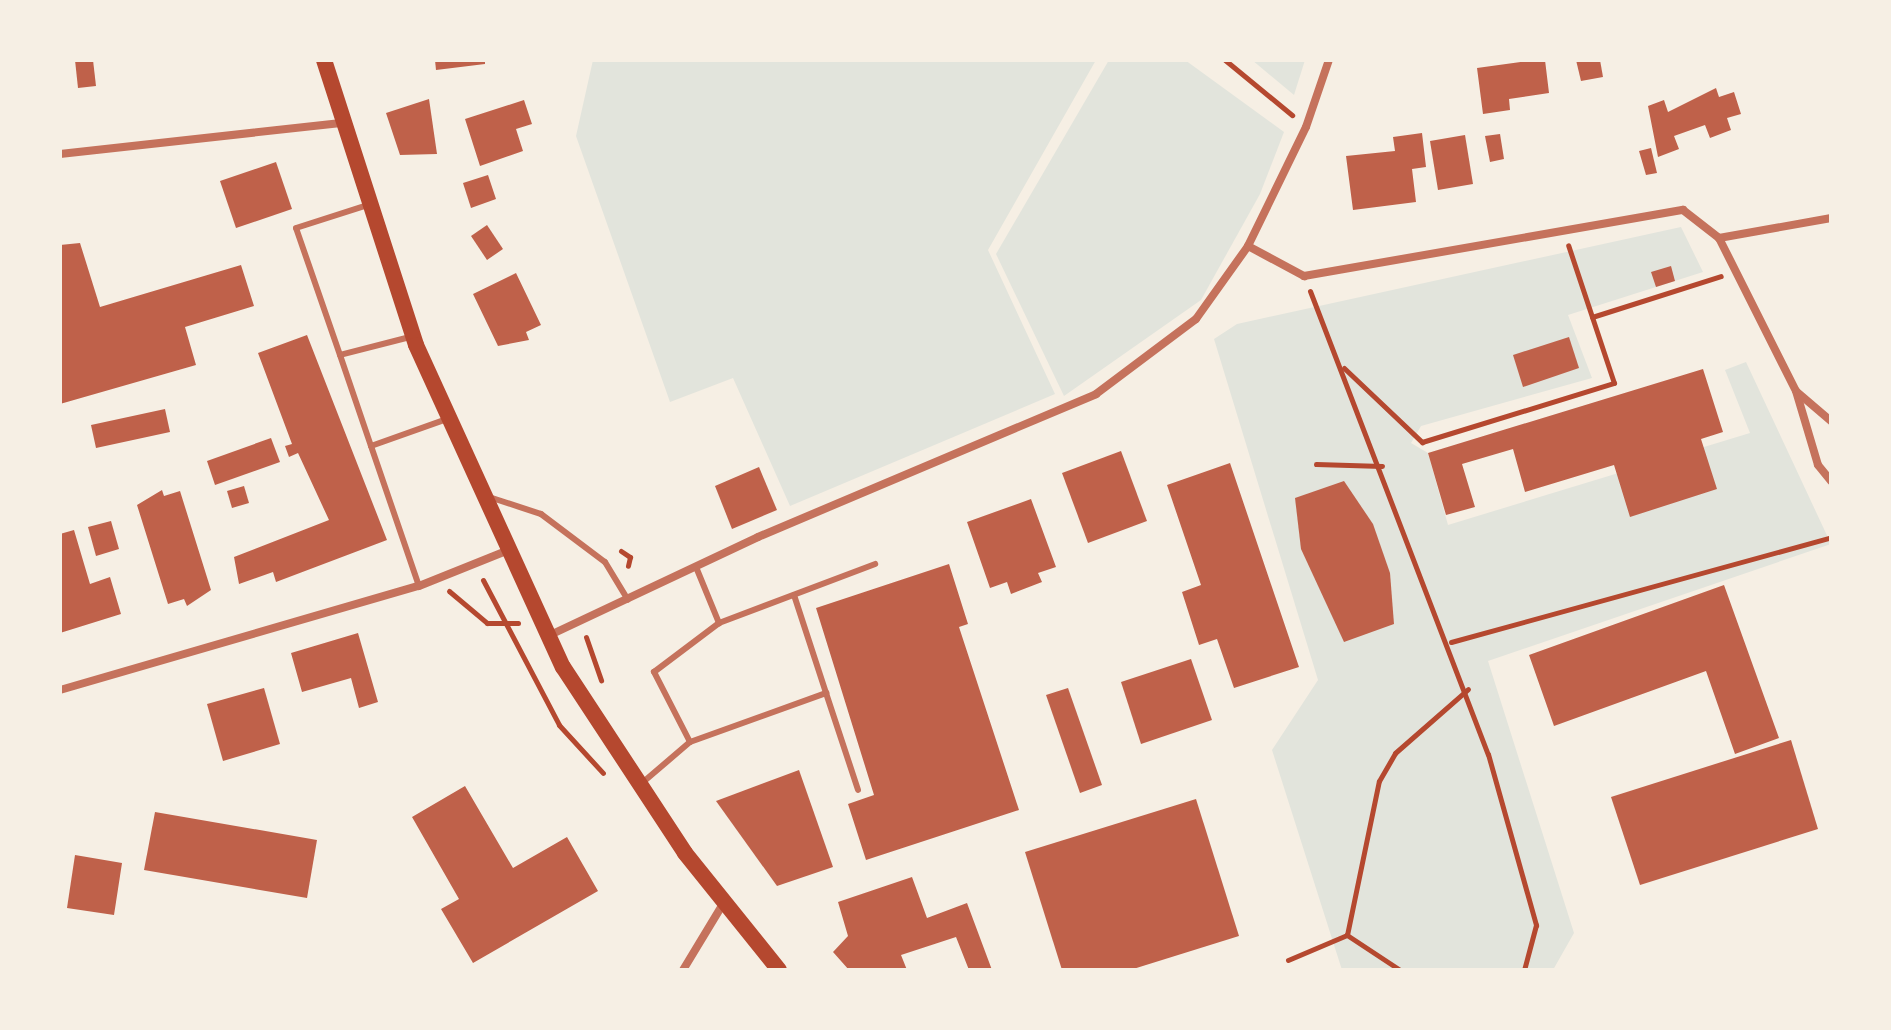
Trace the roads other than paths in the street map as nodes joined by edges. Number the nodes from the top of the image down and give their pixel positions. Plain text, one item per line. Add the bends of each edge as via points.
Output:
1 (324, 60) edge
2 (1329, 60) edge
3 (344, 123) junction
4 (60, 154) edge
5 (371, 204) junction
6 (1831, 218) edge
7 (1719, 238) junction
8 (1248, 246) junction
9 (413, 336) junction
10 (340, 355) junction
11 (1796, 391) junction
12 (447, 419) junction
13 (1831, 421) edge
14 (371, 446) junction
15 (1831, 481) edge
16 (480, 496) junction
17 (506, 551) junction
18 (875, 564) dead end
19 (696, 567) junction
20 (419, 586) junction
21 (794, 595) junction
22 (628, 600) junction
23 (719, 623) junction
24 (548, 636) junction
25 (60, 690) edge
26 (826, 693) junction
27 (690, 742) junction
28 (639, 785) junction
29 (858, 790) dead end
30 (723, 904) junction
31 (683, 970) edge
32 (779, 970) edge

1 - 3 main road
2 - 8 street via 1306,127
3 - 4 street
3 - 5 main road
5 - 9 main road
5 - 10 lane via 296,228
6 - 7 street
7 - 8 street via 1683,210 1304,276
7 - 11 street
8 - 19 street via 1196,319 1096,394
9 - 10 lane
9 - 12 main road
10 - 14 lane
11 - 13 street
11 - 15 street via 1818,465
12 - 14 lane
12 - 16 main road
14 - 20 lane
16 - 17 main road
16 - 22 lane via 541,514 616,573
17 - 20 street
17 - 24 main road
18 - 21 lane
19 - 22 street
19 - 23 lane
20 - 25 street
21 - 23 lane
21 - 26 lane
22 - 24 street
23 - 27 lane via 654,672
24 - 28 main road
26 - 27 lane
26 - 29 lane
27 - 28 lane
28 - 30 main road
30 - 31 street
30 - 32 main road

